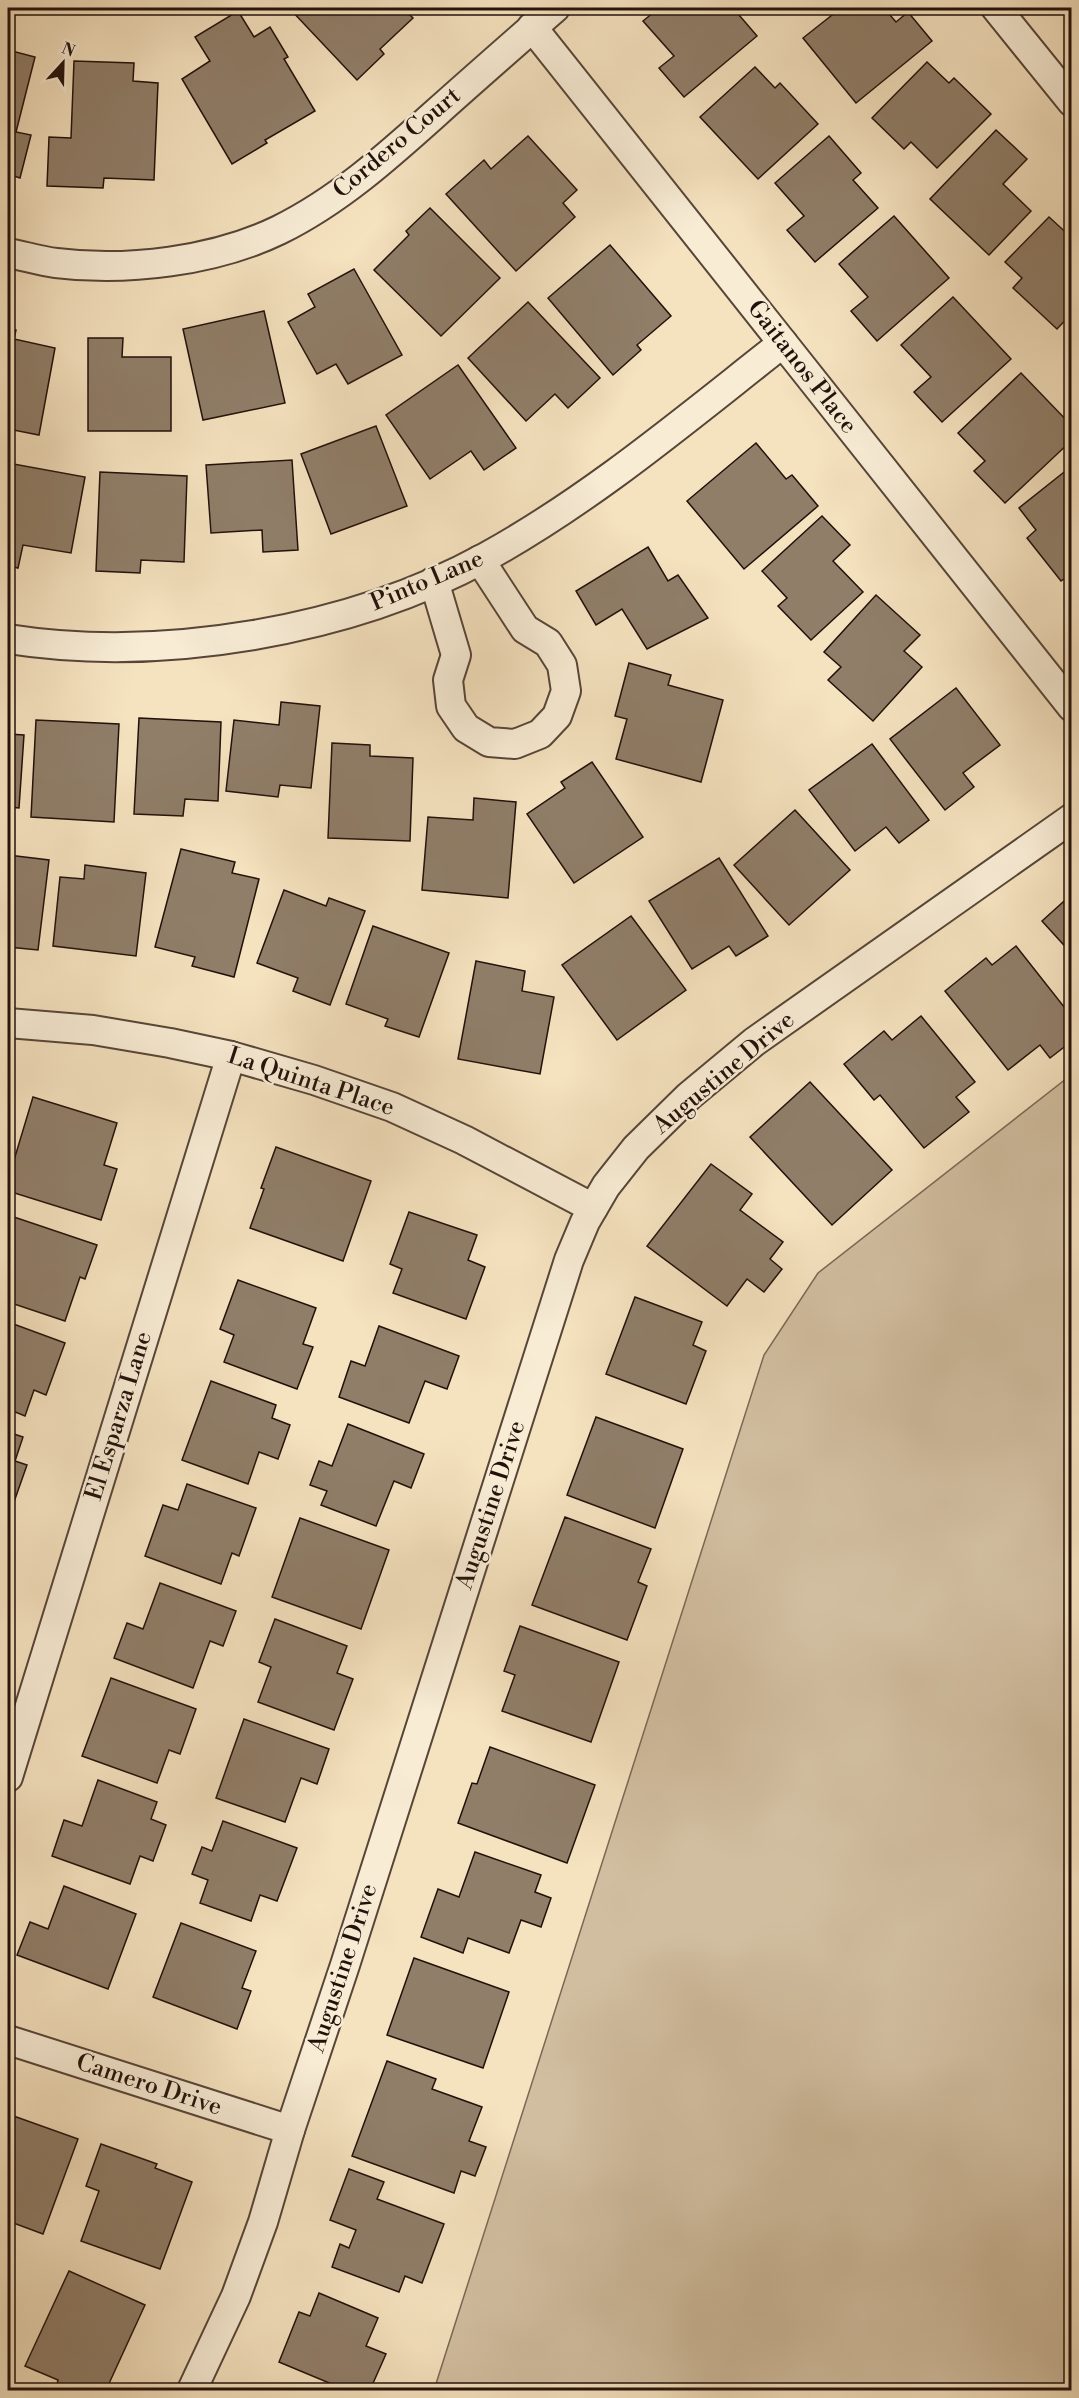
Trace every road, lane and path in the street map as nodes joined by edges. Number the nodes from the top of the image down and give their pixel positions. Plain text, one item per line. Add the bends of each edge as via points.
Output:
1 (555, 8) edge
2 (996, 8) edge
3 (532, 27) junction
4 (1071, 102) edge
5 (8, 252) edge
6 (783, 343) junction
7 (480, 560) junction
8 (434, 581) junction
9 (8, 639) edge
10 (1071, 707) edge
11 (1071, 818) edge
12 (8, 1023) edge
13 (231, 1056) junction
14 (593, 1208) junction
15 (8, 1777) edge
16 (8, 2040) edge
17 (290, 2130) junction
18 (192, 2391) edge

1 - 3 street, Cordero Court
2 - 4 street
3 - 5 street, Cordero Court via 383,160 334,197 278,230 178,261 57,263
3 - 6 street, Gaitanos Place
6 - 7 street, Pinto Lane via 626,466
6 - 10 street, Gaitanos Place
7 - 8 street, Pinto Lane
7 - 8 street via 525,629 548,643 562,665 566,691 557,716 540,734 515,744 489,741 466,728 451,706 448,680 456,655
8 - 9 street, Pinto Lane via 357,610 207,642 112,647
11 - 14 street, Augustine Drive via 754,1042 688,1096 636,1148
12 - 13 street, La Quinta Place via 93,1030
13 - 14 street, La Quinta Place via 393,1107
13 - 15 street, El Esparza Lane
14 - 17 street, Augustine Drive via 569,1260
16 - 17 street, Camero Drive
17 - 18 street, Augustine Drive via 236,2296

